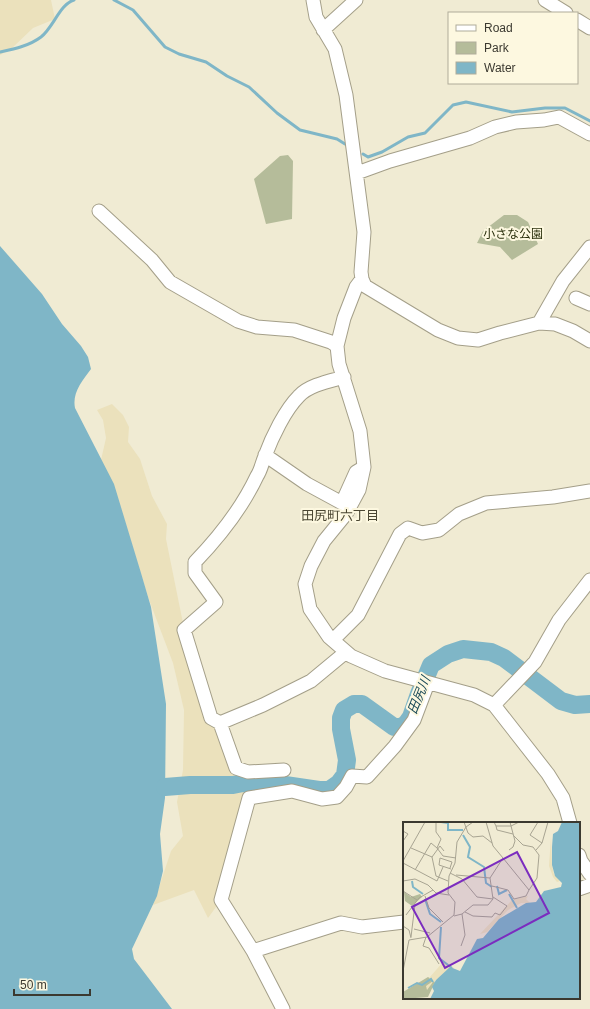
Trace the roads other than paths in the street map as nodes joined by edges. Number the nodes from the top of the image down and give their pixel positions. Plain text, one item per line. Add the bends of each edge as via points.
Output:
1 (313, 0) edge
2 (356, 0) edge
3 (545, 0) edge
4 (564, 12) edge
5 (578, 21) edge
6 (590, 28) edge
7 (324, 30) junction
8 (590, 134) edge
9 (357, 173) junction
10 (100, 211) dead end
11 (590, 247) edge
12 (362, 279) junction
13 (576, 298) dead end
14 (590, 304) edge
15 (539, 323) junction
16 (590, 341) edge
17 (337, 346) junction
18 (344, 377) junction
19 (265, 455) junction
20 (364, 467) junction
21 (590, 491) edge
22 (590, 580) edge
23 (332, 640) junction
24 (346, 652) junction
25 (423, 681) junction
26 (494, 705) junction
27 (220, 723) junction
28 (284, 770) dead end
29 (570, 822) edge
30 (580, 858) edge
31 (590, 874) edge
32 (590, 885) edge
33 (580, 889) edge
34 (403, 922) edge
35 (253, 951) junction
36 (283, 1009) edge

1 - 7 street via 316,17
2 - 7 street
3 - 4 street
5 - 6 street
7 - 9 street via 335,49 346,95
8 - 9 street via 559,117 516,122 495,127 470,138 390,160
9 - 12 street via 364,232
10 - 17 street via 152,260 170,282 238,321 257,327 294,330
11 - 15 street via 563,281
12 - 15 street via 370,290 438,330 458,338 478,340
12 - 17 street via 356,287 344,318
13 - 14 street
15 - 16 street via 555,324
17 - 18 street via 339,364
18 - 19 street via 319,384 300,395 281,422
18 - 20 street via 360,431
19 - 20 street via 307,484 342,503 356,472
19 - 27 street via 258,476 237,512 195,562 195,572 216,602 184,630 211,718
20 - 23 street via 359,490 346,514 324,541 305,584 310,609
21 - 23 street via 486,503 459,514 439,530 422,533 408,528 400,534 358,615
22 - 26 street via 559,620 535,662
23 - 24 street
24 - 25 street via 385,671
24 - 27 street via 311,681
25 - 26 street via 474,695
25 - 35 street via 414,720 395,746 367,777 352,776 338,797 322,799 292,791 249,798 221,900
26 - 29 street via 548,774 563,798
27 - 28 street via 236,768 248,772
30 - 31 street
32 - 33 street
34 - 35 street via 362,927 341,923
35 - 36 street

